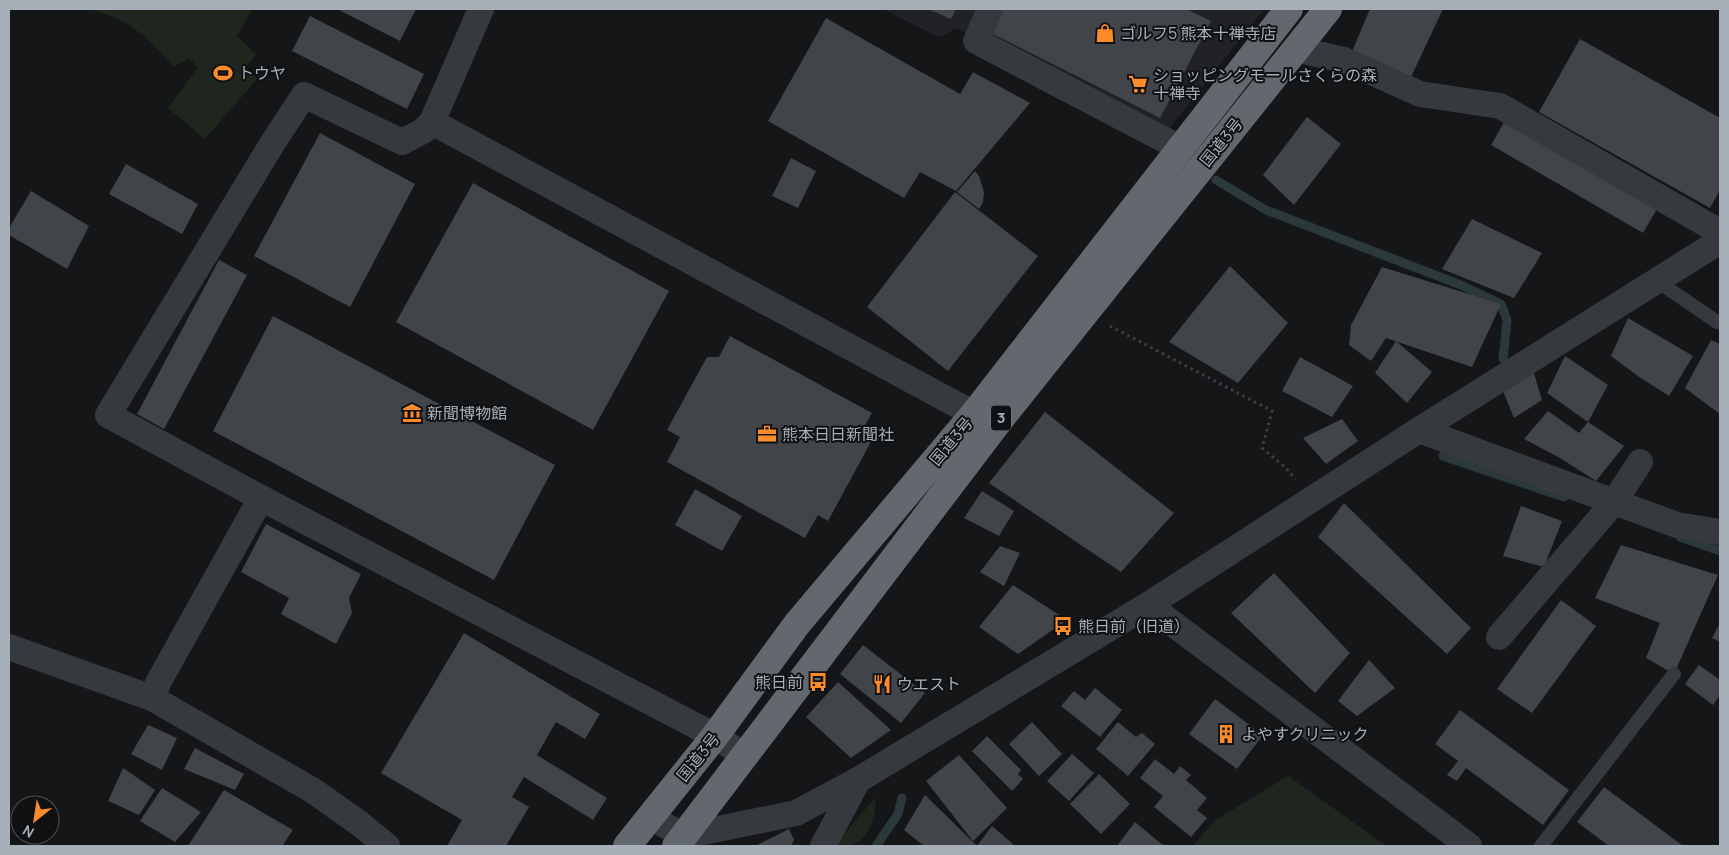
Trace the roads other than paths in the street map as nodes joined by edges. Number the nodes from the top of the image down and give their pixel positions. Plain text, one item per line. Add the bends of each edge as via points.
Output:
1 (481, 9) edge
2 (990, 9) edge
3 (1289, 9) edge
4 (1328, 9) edge
5 (1295, 50) junction
6 (432, 122) junction
7 (1180, 148) junction
8 (1720, 232) edge
9 (1720, 241) edge
10 (1657, 281) junction
11 (1717, 322) dead end
12 (974, 414) junction
13 (1419, 430) junction
14 (1640, 462) dead end
15 (261, 498) junction
16 (1614, 502) junction
17 (1720, 532) edge
18 (1148, 605) junction
19 (1499, 637) dead end
20 (9, 646) edge
21 (1674, 674) dead end
22 (152, 698) junction
23 (715, 736) junction
24 (745, 756) junction
25 (858, 780) junction
26 (650, 817) junction
27 (680, 841) edge
28 (387, 846) edge
29 (627, 846) edge
30 (823, 846) edge
31 (1469, 846) edge
32 (1541, 846) edge

1 - 6 street
2 - 7 street via 976,41
3 - 7 highway, 国道3号 / 3
4 - 5 highway, 国道3号 / 3
5 - 8 street via 1344,60 1420,94 1500,106
5 - 24 highway, 国道3号 / 3 via 1001,418
6 - 12 street
6 - 15 street via 402,142 304,95 108,415
7 - 12 highway, 国道3号 / 3
9 - 10 street
10 - 11 lane
10 - 13 street
12 - 23 highway, 国道3号 / 3 via 798,624
13 - 16 street
13 - 18 street
14 - 16 street
15 - 22 street
15 - 23 street
16 - 17 street via 1676,525
16 - 19 street
18 - 25 street
18 - 31 street
20 - 22 street
21 - 32 lane
22 - 28 street via 312,790
23 - 24 street
23 - 26 highway, 国道3号 / 3
24 - 27 highway, 国道3号 / 3
25 - 27 street via 796,813
25 - 30 street
26 - 27 street
26 - 29 highway, 国道3号 / 3

